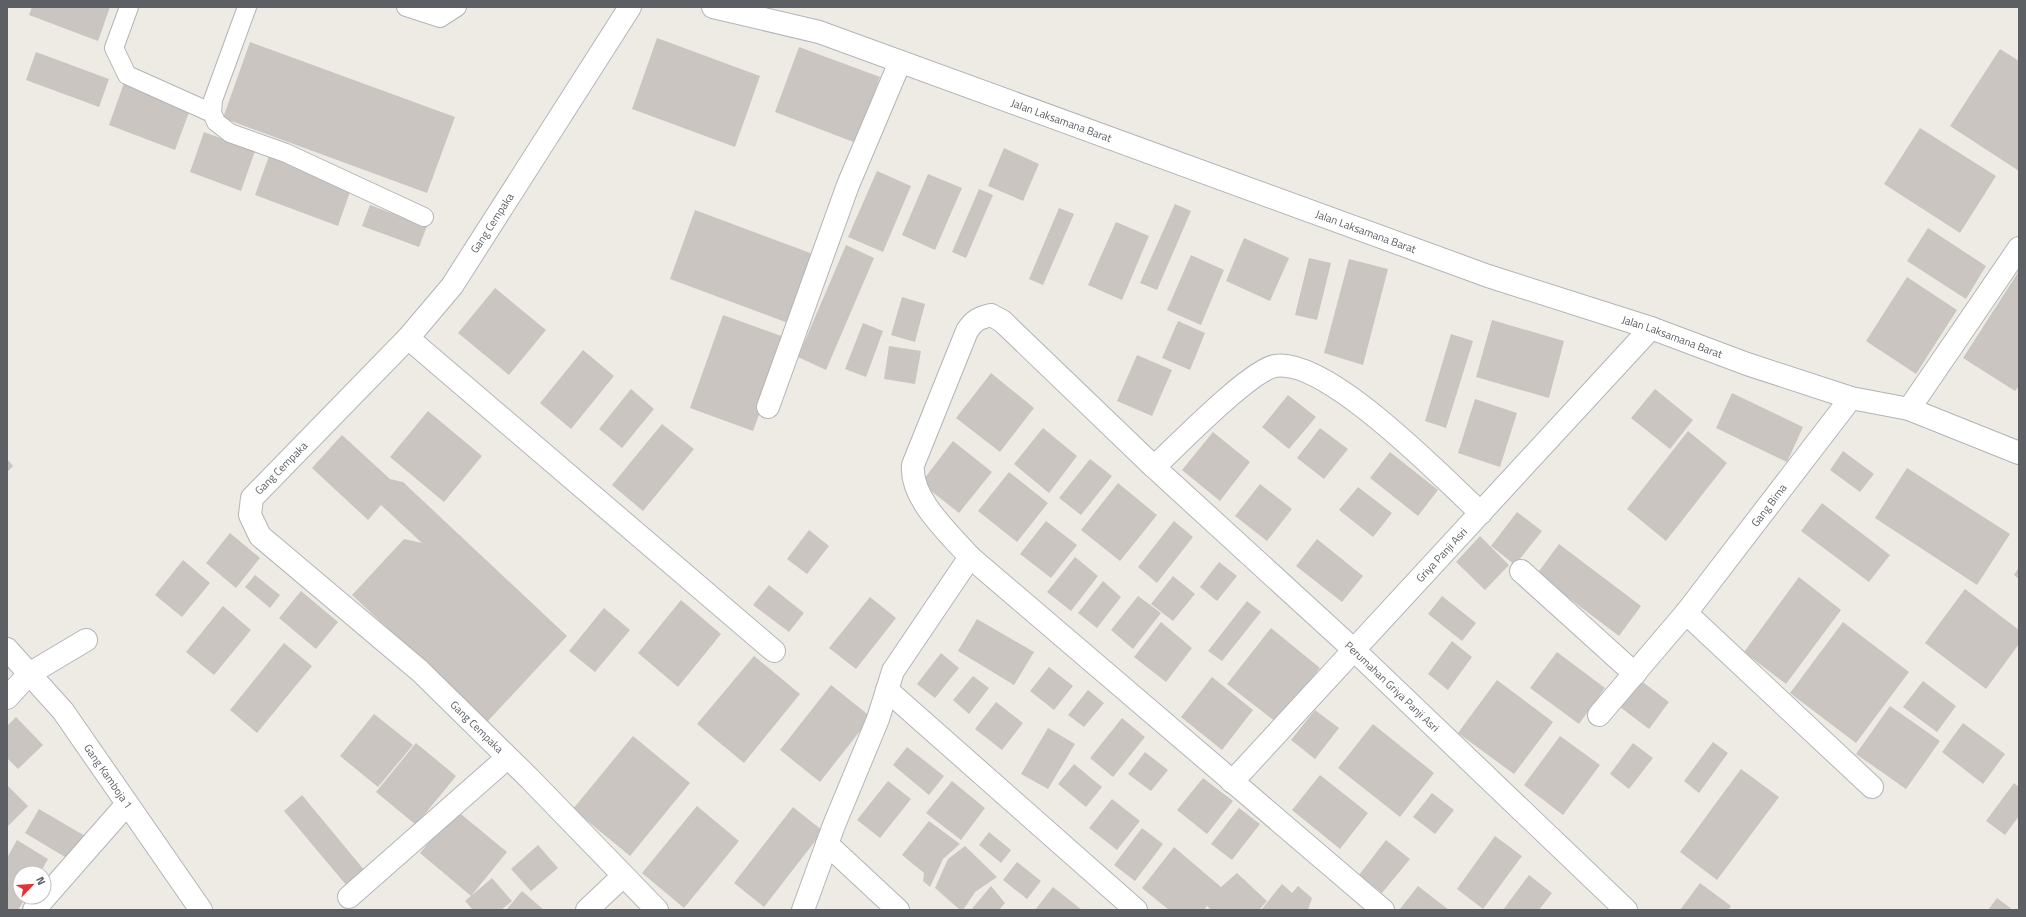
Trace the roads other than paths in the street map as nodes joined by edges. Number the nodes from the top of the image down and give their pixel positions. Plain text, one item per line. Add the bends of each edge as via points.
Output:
1 (128, 7) edge
2 (247, 7) edge
3 (406, 7) edge
4 (457, 7) edge
5 (630, 7) edge
6 (713, 7) edge
7 (900, 62) junction
8 (212, 113) junction
9 (424, 217) dead end
10 (2019, 248) edge
11 (1651, 328) junction
12 (408, 338) junction
13 (1851, 398) junction
14 (768, 407) dead end
15 (1909, 409) junction
16 (2019, 453) edge
17 (1154, 467) junction
18 (1481, 513) junction
19 (970, 557) junction
20 (1521, 571) dead end
21 (1686, 613) junction
22 (86, 640) dead end
23 (7, 649) edge
24 (1354, 650) junction
25 (774, 651) dead end
26 (29, 674) junction
27 (1635, 674) junction
28 (887, 690) junction
29 (7, 698) edge
30 (1599, 715) dead end
31 (507, 758) junction
32 (1232, 782) junction
33 (1872, 787) dead end
34 (127, 804) junction
35 (827, 844) junction
36 (623, 876) junction
37 (349, 896) dead end
38 (1372, 906) edge
39 (34, 910) edge
40 (201, 910) edge
41 (587, 910) edge
42 (657, 910) edge
43 (803, 910) edge
44 (898, 910) edge
45 (1136, 910) edge
46 (1626, 910) edge

1 - 8 lane via 114,48 127,75
2 - 8 lane via 213,100
3 - 4 lane via 440,18
5 - 12 street, Gang Cempaka via 452,286
6 - 7 street, Jalan Laksamana Barat via 818,32
7 - 11 street, Jalan Laksamana Barat via 1488,276
7 - 14 street via 848,185
8 - 9 lane via 216,122 230,133 286,153
10 - 15 street
11 - 13 street, Jalan Laksamana Barat via 1746,364
11 - 18 street, Griya Panji Asri
12 - 25 street
12 - 31 street, Gang Cempaka via 252,498 250,515 260,536 420,671
13 - 15 street, Jalan Laksamana Barat
13 - 21 street, Gang Bima
15 - 16 street, Jalan Laksamana Barat
17 - 18 street via 1250,379 1274,366 1295,368 1336,386 1367,409
17 - 19 street, Perumahan Griya Panji Asri via 1002,321 991,315 980,317 967,331 913,466 912,476 922,501
17 - 24 street, Perumahan Griya Panji Asri
18 - 24 street, Griya Panji Asri
19 - 28 street via 893,671
19 - 32 street, Perumahan Griya Panji Asri
20 - 27 street
21 - 27 street, Gang Bima
21 - 33 street
22 - 26 street
23 - 26 street, Gang Kamboja 1
24 - 32 street, Griya Panji Asri
24 - 46 street, Perumahan Griya Panji Asri
26 - 29 street
26 - 34 street, Gang Kamboja 1 via 63,711
27 - 30 street, Gang Bima
28 - 35 street via 878,719
28 - 45 street
31 - 36 street, Gang Cempaka
31 - 37 street
32 - 38 street, Perumahan Griya Panji Asri
34 - 39 street
34 - 40 street, Gang Kamboja 1
35 - 43 street
35 - 44 street
36 - 41 street
36 - 42 street, Gang Cempaka

